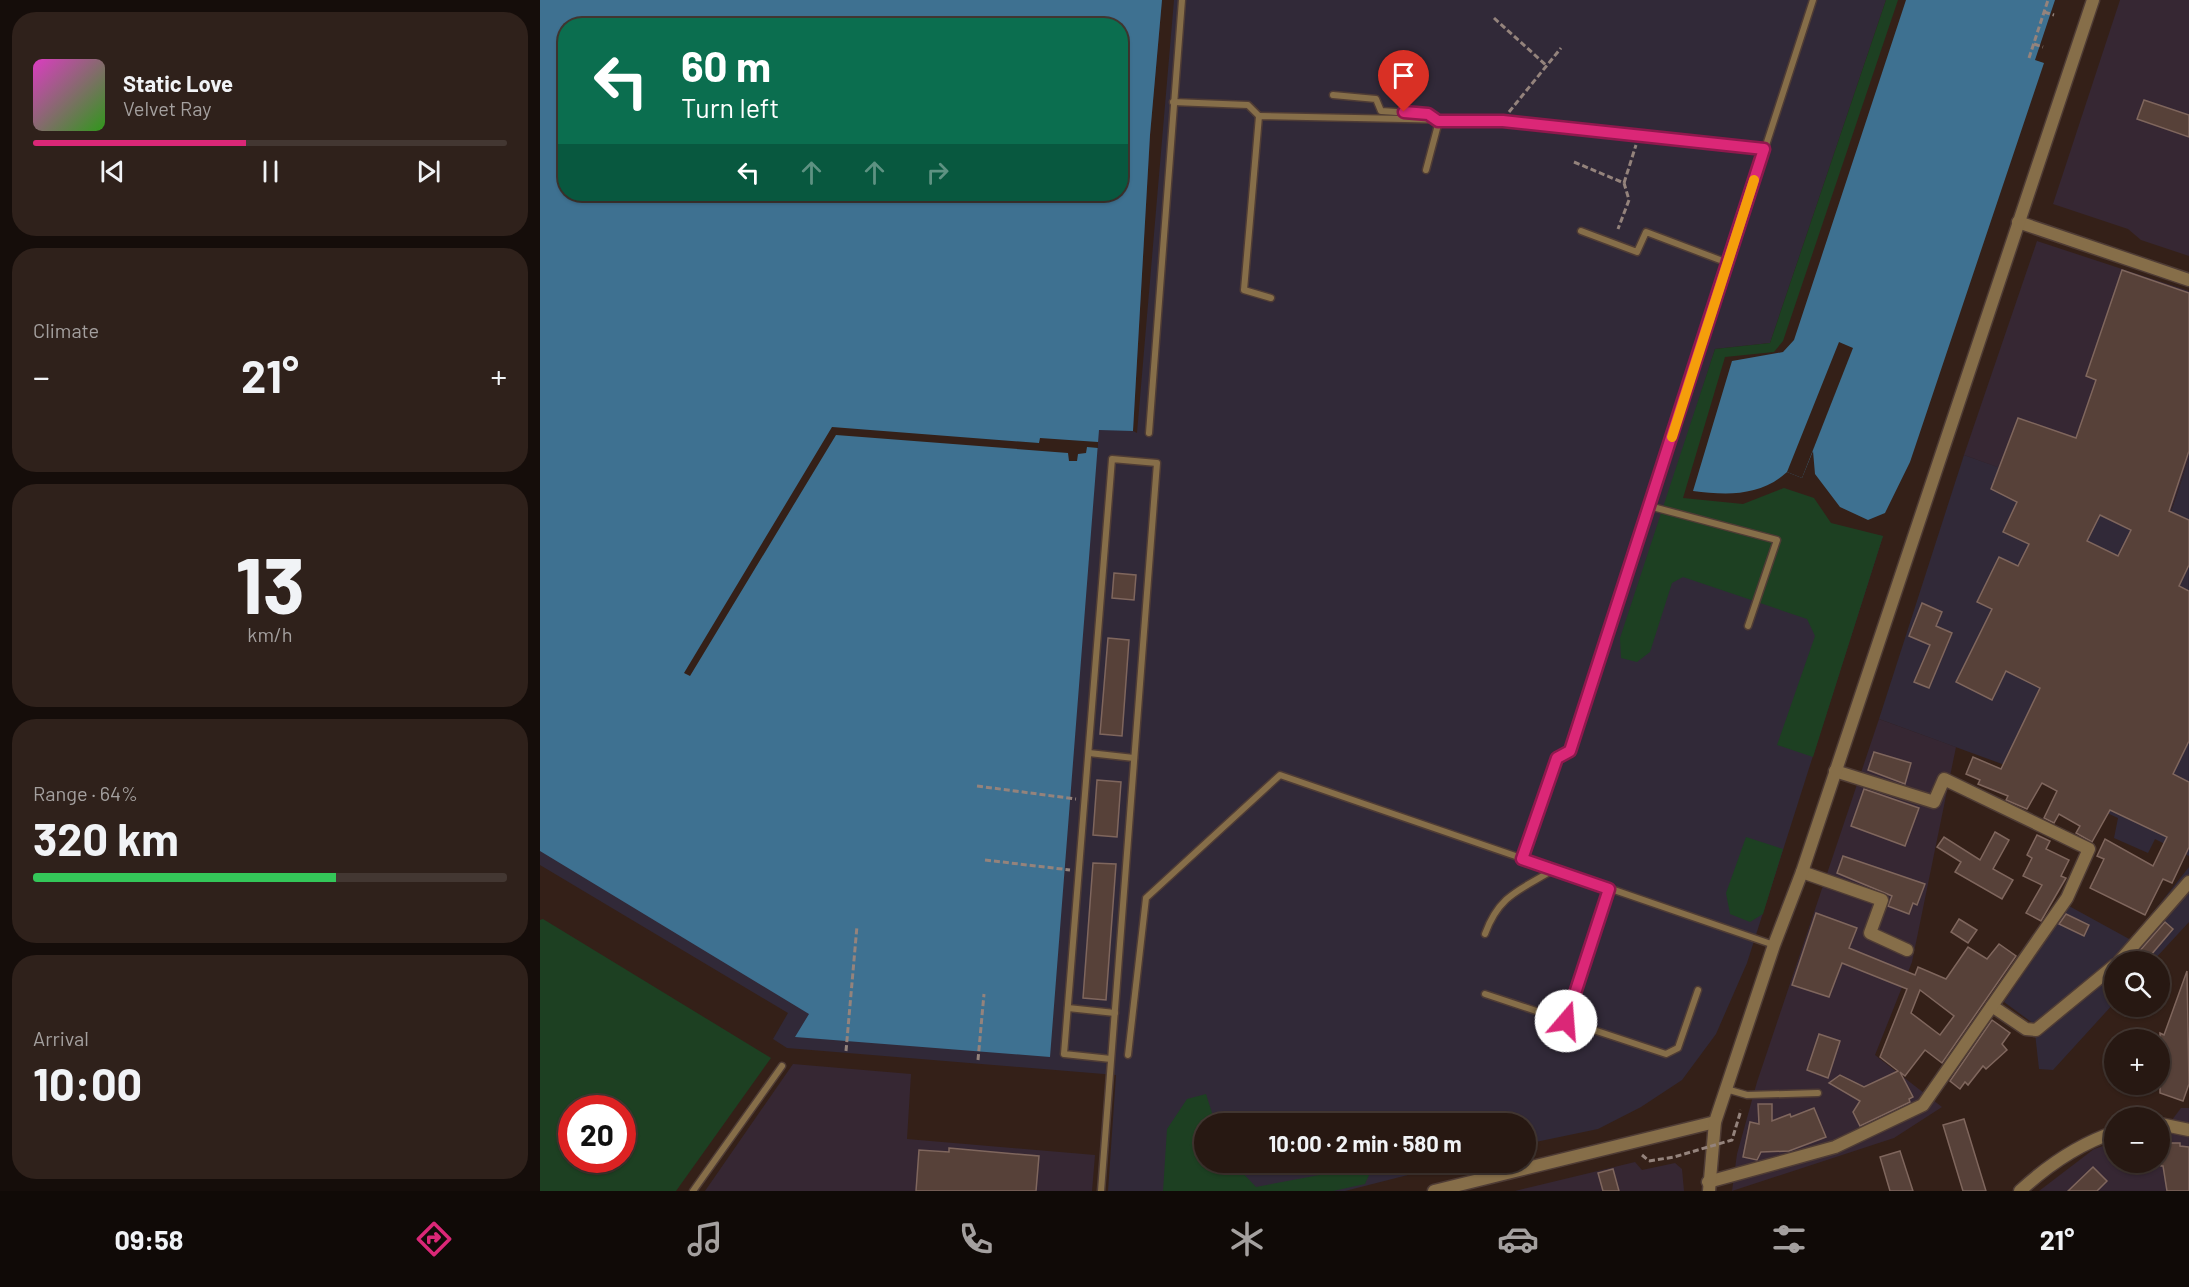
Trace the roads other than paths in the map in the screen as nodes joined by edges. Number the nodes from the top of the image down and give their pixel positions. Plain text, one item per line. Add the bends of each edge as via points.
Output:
1 (1182, 0) edge
2 (1813, 0) edge
3 (2093, 0) edge
4 (1333, 95) dead end
5 (1173, 102) junction
6 (1259, 116) junction
7 (1438, 121) junction
8 (1764, 149) junction
9 (1426, 170) dead end
10 (2019, 222) junction
11 (1581, 231) dead end
12 (1728, 263) junction
13 (2189, 280) edge
14 (1271, 298) dead end
15 (1149, 432) dead end
16 (1649, 506) junction
17 (1748, 626) dead end
18 (1089, 753) junction
19 (1134, 758) junction
20 (1835, 771) junction
21 (1522, 859) junction
22 (1553, 870) junction
23 (1802, 872) junction
24 (2189, 882) edge
25 (1609, 889) junction
26 (1485, 934) dead end
27 (1774, 945) junction
28 (1907, 950) dead end
29 (2129, 951) edge
30 (2104, 974) edge
31 (1698, 990) dead end
32 (1485, 994) dead end
33 (1992, 1006) junction
34 (1068, 1008) junction
35 (1114, 1013) junction
36 (1566, 1021) junction
37 (1128, 1054) dead end
38 (1111, 1059) junction
39 (782, 1066) dead end
40 (1726, 1088) junction
41 (1818, 1093) dead end
42 (1715, 1122) junction
43 (2170, 1126) edge
44 (2189, 1130) edge
45 (2104, 1136) edge
46 (1708, 1187) edge
47 (693, 1191) edge
48 (1101, 1191) edge
49 (1434, 1191) edge
50 (2020, 1191) edge

1 - 5 lane
2 - 8 lane
3 - 10 street
4 - 7 lane via 1376,99 1381,111 1428,114
5 - 6 lane via 1248,105
5 - 15 lane
6 - 7 lane
6 - 14 lane via 1244,290
7 - 8 lane via 1503,121
7 - 9 lane
8 - 12 lane
10 - 13 street
10 - 20 street
11 - 12 lane via 1637,252 1646,232
12 - 16 lane
16 - 17 lane via 1777,540
16 - 21 lane via 1570,751 1557,758
18 - 19 lane
18 - 19 lane via 1112,459 1157,463
18 - 34 lane
19 - 35 lane
20 - 23 street
20 - 33 street via 1934,802 1944,778 2089,849 2067,898
21 - 22 lane
21 - 37 lane via 1280,776 1146,898
22 - 25 lane
22 - 26 lane via 1502,901 1492,913
23 - 27 street
23 - 28 street via 1882,900 1870,933
24 - 29 street
25 - 27 lane
25 - 36 lane
27 - 40 street
30 - 33 street via 2036,1029 2026,1029
31 - 36 lane via 1678,1048 1672,1053
32 - 36 lane
33 - 46 street via 1923,1105 1835,1147
34 - 35 lane
34 - 38 lane via 1064,1054
35 - 38 lane
38 - 48 lane
39 - 47 lane
40 - 41 lane via 1748,1095
40 - 42 street
42 - 46 street
42 - 49 street
43 - 44 street
45 - 50 street via 2059,1159

